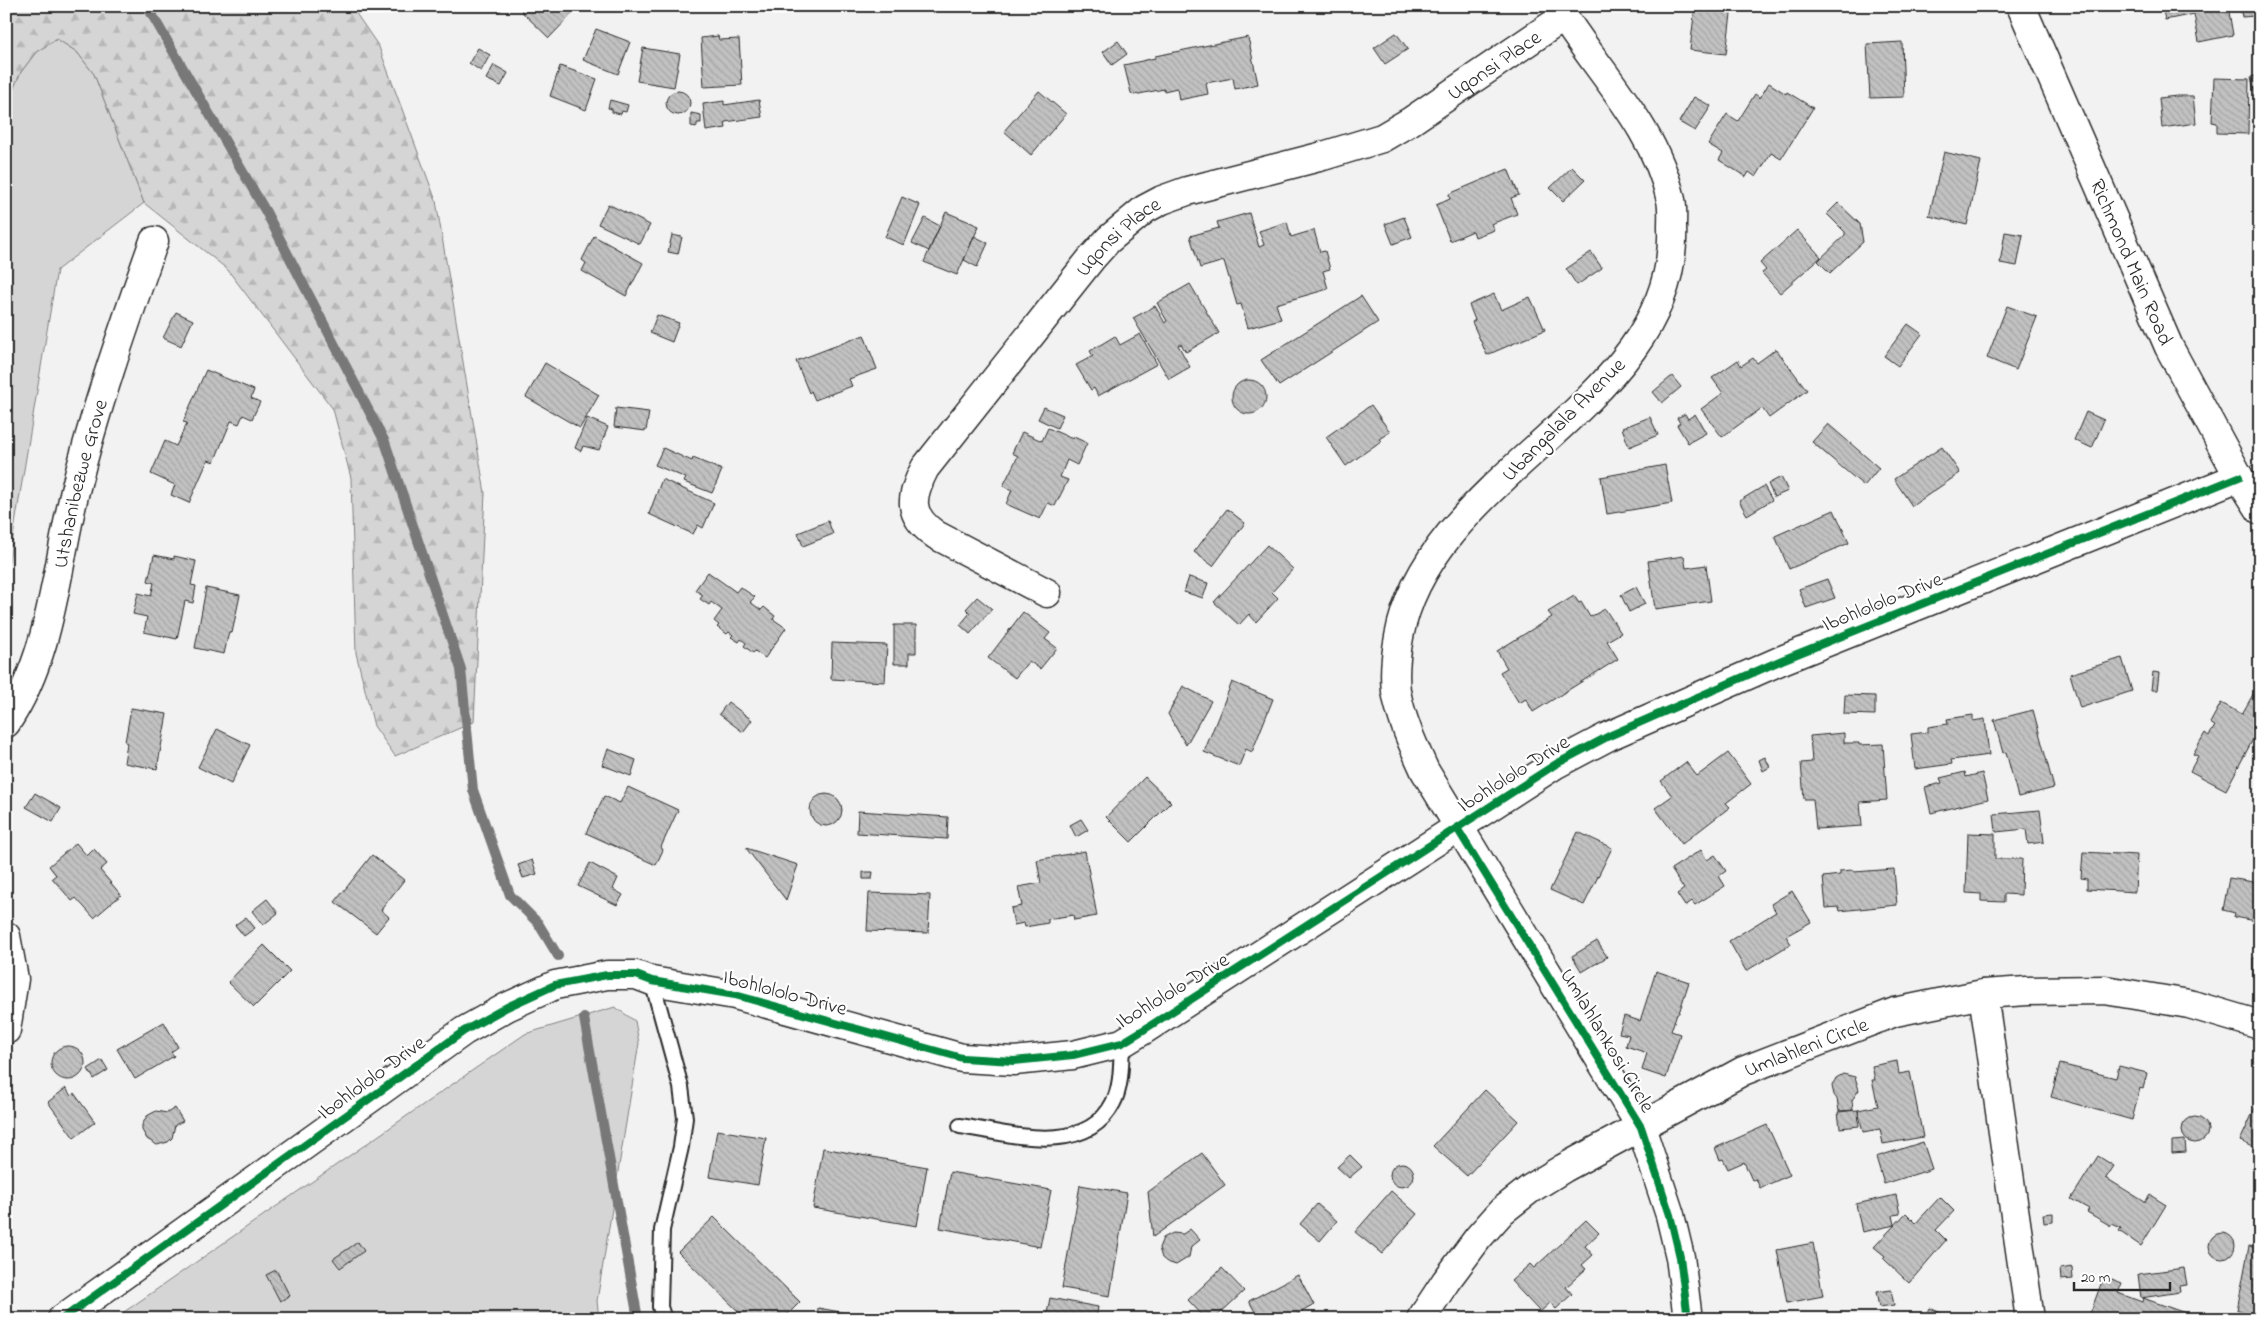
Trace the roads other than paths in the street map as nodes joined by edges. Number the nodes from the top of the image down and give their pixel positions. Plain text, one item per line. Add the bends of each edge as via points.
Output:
1 (2021, 6) edge
2 (1561, 12) edge
3 (154, 242) dead end
4 (2238, 477) junction
5 (2260, 510) edge
6 (1047, 593) dead end
7 (6, 722) edge
8 (1457, 828) junction
9 (6, 936) edge
10 (652, 981) junction
11 (1983, 994) junction
12 (2260, 1025) edge
13 (6, 1030) edge
14 (1122, 1043) junction
15 (960, 1126) dead end
16 (1640, 1127) junction
17 (62, 1319) edge
18 (664, 1319) edge
19 (1421, 1319) edge
20 (1688, 1319) edge
21 (2030, 1319) edge

1 - 4 street, Richmond Main Road via 2169,347
2 - 6 street, Uqonsi Place via 1412,121 1382,138 1162,200 1129,222 1091,259 930,461 917,482 914,495 917,518 922,525
2 - 8 street, Ubangalala Avenue via 1644,134 1660,164 1671,202 1673,251 1659,302 1638,342 1603,384 1467,514 1417,582 1403,618 1397,650 1396,689 1405,727
3 - 7 street, Utshanibezwe Grove via 107,377 77,482 38,654 27,684
4 - 5 street, Richmond Main Road
4 - 8 street, Ibohlololo Drive via 1782,660 1609,736 1556,764
8 - 14 street, Ibohlololo Drive
8 - 16 street, Umlahlankosi Circle
9 - 13 street via 14,979
10 - 14 street, Ibohlololo Drive via 734,995 962,1058 1041,1059
10 - 17 street, Ibohlololo Drive via 636,975 607,975 555,985 464,1031
10 - 18 lane via 681,1087 684,1118 681,1148 662,1230 660,1307
11 - 12 street, Umlahleni Circle via 2105,990 2189,1004
11 - 16 street, Umlahleni Circle via 1895,1012 1854,1026 1743,1071
11 - 21 street
14 - 15 lane via 1120,1078 1113,1104 1095,1123 1078,1132 1047,1139
16 - 19 street, Umlahlankosi Circle via 1564,1168 1502,1211 1478,1238
16 - 20 street, Umlahlankosi Circle via 1670,1215 1680,1257

